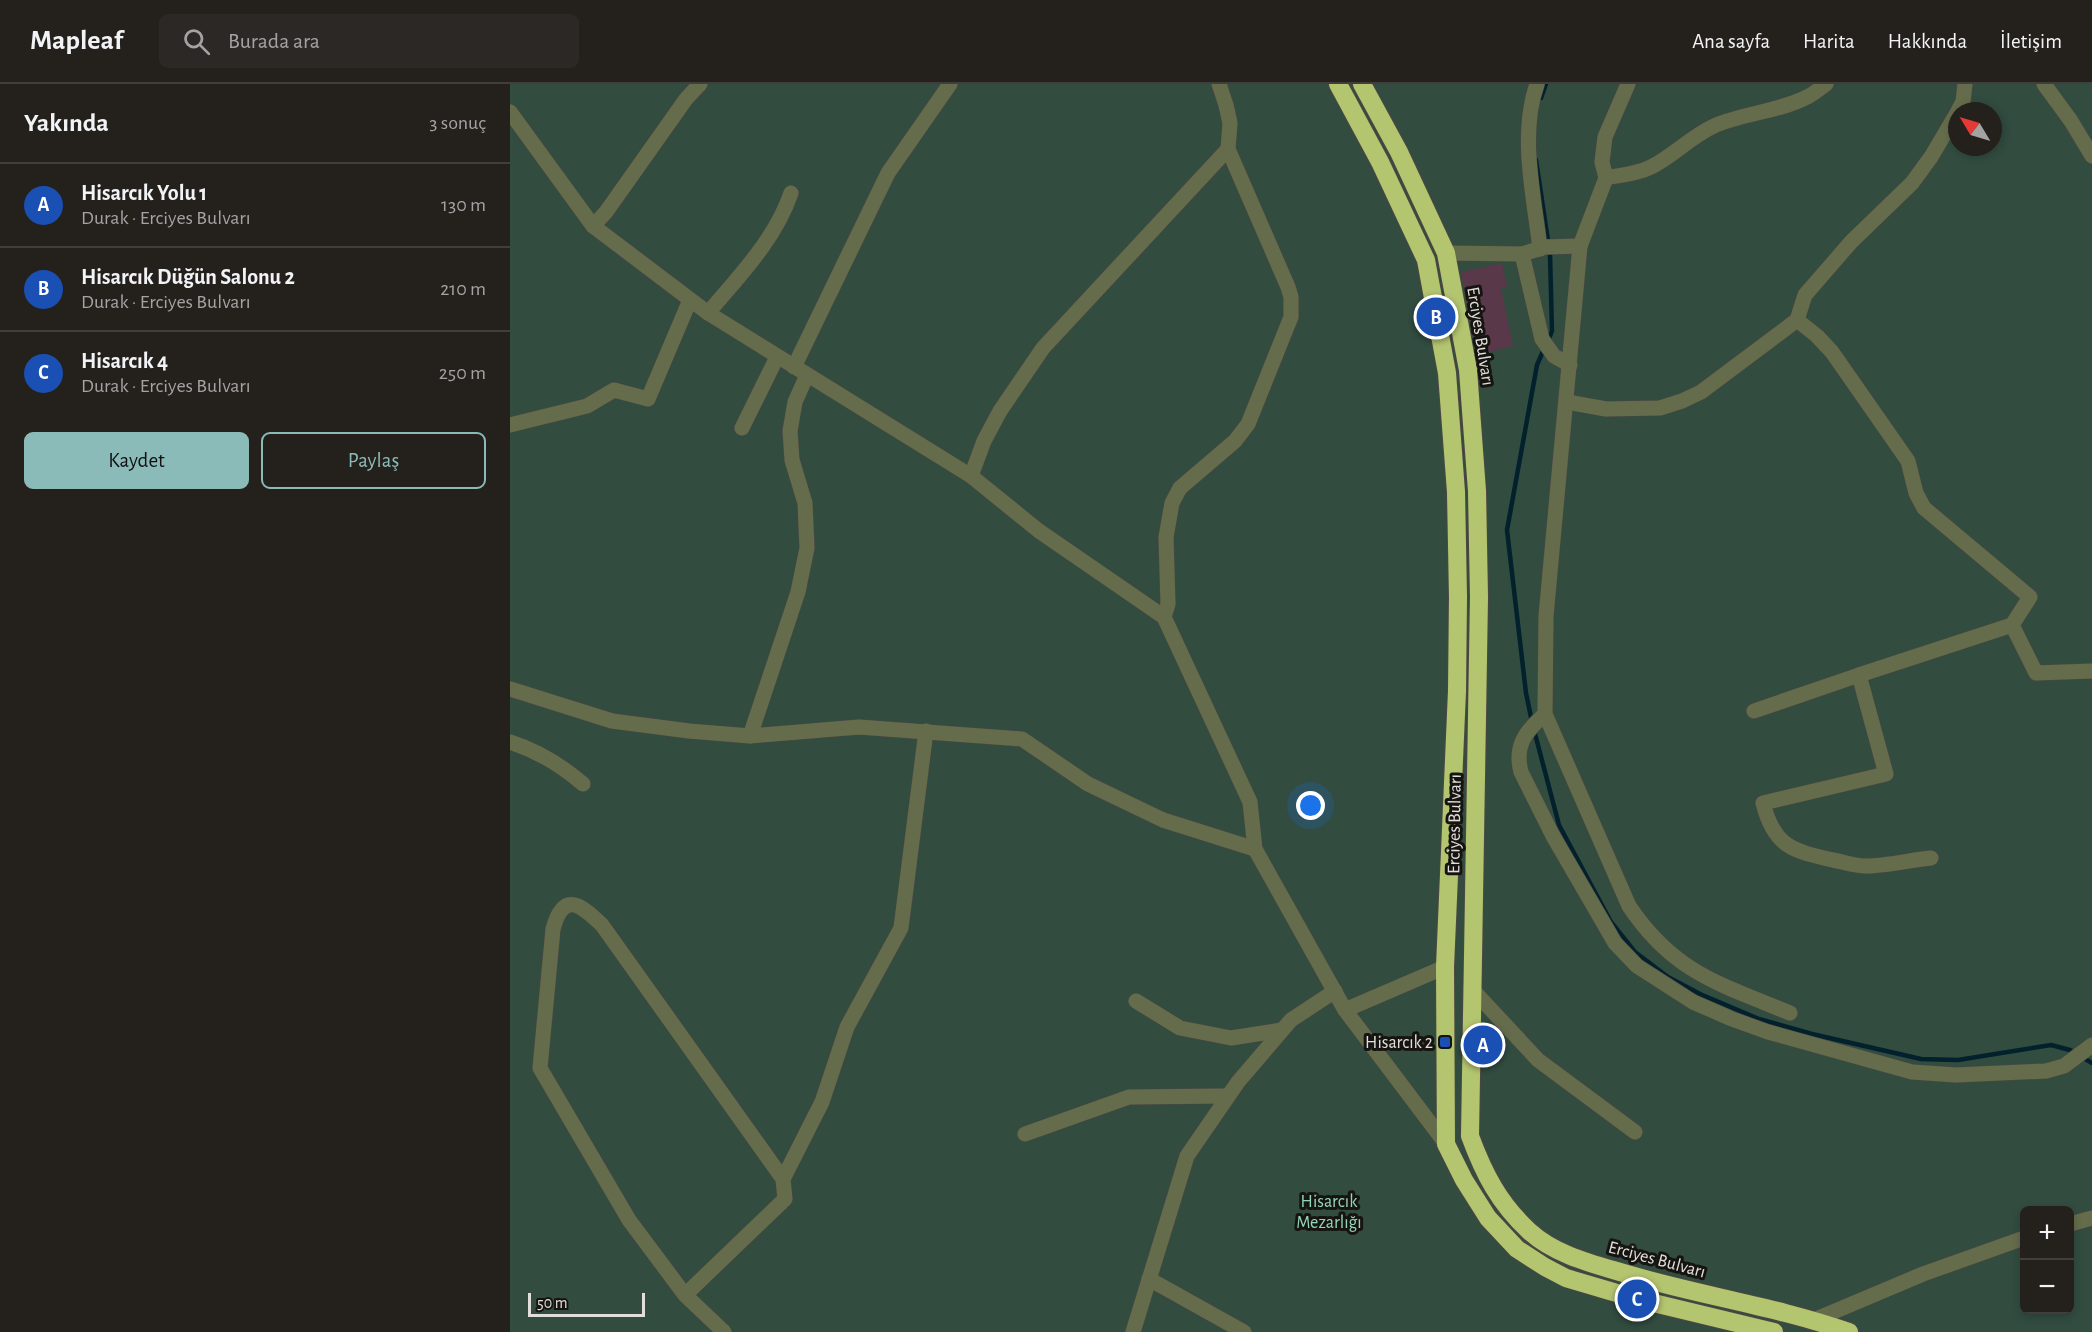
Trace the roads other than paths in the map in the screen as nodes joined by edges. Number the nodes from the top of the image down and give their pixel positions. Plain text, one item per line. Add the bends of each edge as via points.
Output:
1 (699, 84) edge
2 (950, 84) edge
3 (1219, 84) edge
4 (1338, 84) edge
5 (1362, 84) edge
6 (1537, 84) edge
7 (1628, 84) edge
8 (1826, 84) edge
9 (1965, 84) edge
10 (2044, 84) edge
11 (1963, 102) edge
12 (510, 112) edge
13 (1948, 129) edge
14 (1228, 149) junction
15 (2092, 156) edge
16 (1606, 178) junction
17 (791, 193) dead end
18 (593, 226) junction
19 (1573, 246) junction
20 (1543, 248) junction
21 (1446, 253) junction
22 (1522, 254) junction
23 (690, 300) junction
24 (708, 313) junction
25 (1797, 320) junction
26 (777, 357) junction
27 (1570, 365) junction
28 (800, 371) junction
29 (1567, 402) junction
30 (510, 424) edge
31 (742, 428) dead end
32 (971, 476) junction
33 (1164, 617) junction
34 (2012, 625) junction
35 (2092, 671) edge
36 (1859, 675) junction
37 (510, 689) edge
38 (1754, 711) dead end
39 (1537, 722) junction
40 (926, 731) junction
41 (750, 736) junction
42 (510, 742) edge
43 (583, 784) dead end
44 (1255, 849) junction
45 (1931, 858) dead end
46 (1445, 967) junction
47 (1471, 988) junction
48 (1335, 992) junction
49 (1136, 1000) dead end
50 (1345, 1010) junction
51 (1790, 1013) dead end
52 (1282, 1030) junction
53 (2092, 1045) edge
54 (1228, 1096) junction
55 (1635, 1132) dead end
56 (1025, 1134) dead end
57 (1446, 1144) junction
58 (783, 1179) junction
59 (2092, 1218) edge
60 (2074, 1223) edge
61 (2020, 1240) edge
62 (1149, 1279) junction
63 (685, 1295) junction
64 (1814, 1320) junction
65 (724, 1332) edge
66 (1133, 1332) edge
67 (1244, 1332) edge
68 (1774, 1332) edge
69 (1849, 1332) edge

1 - 18 street
2 - 28 street via 888,172
3 - 14 street via 1230,123
4 - 46 highway, Erciyes Bulvarı via 1426,260 1447,373 1456,492 1458,597
5 - 21 highway, Erciyes Bulvarı
6 - 20 street via 1529,111 1528,139
7 - 16 street via 1605,137 1602,162
8 - 16 street via 1791,104 1713,127 1652,167
9 - 11 street
10 - 15 street
12 - 18 street
13 - 25 street via 1912,183 1851,242 1805,295
14 - 32 street via 1043,348 1000,411
14 - 33 street via 1291,297 1291,317 1248,424 1235,441 1180,488 1172,503 1166,537 1168,604
16 - 19 street
17 - 24 street via 769,239
18 - 23 street
19 - 20 street
19 - 27 street
20 - 22 street
21 - 22 street
21 - 47 highway, Erciyes Bulvarı via 1468,370 1477,491 1479,679
22 - 27 street via 1546,345
23 - 24 street
23 - 30 street via 648,399 614,390 587,406
24 - 26 street
25 - 29 street via 1682,402 1660,408 1606,409
25 - 34 street via 1832,352 1908,461 1924,508 2030,597
26 - 28 street
26 - 31 street
27 - 29 street
28 - 32 street
28 - 41 street via 790,431 792,460 805,503 807,548 798,592
29 - 39 street
32 - 33 street via 1039,531
33 - 44 street via 1250,802
34 - 35 street via 2036,673
34 - 36 street
36 - 38 street
36 - 45 street via 1886,774 1763,803 1767,819 1775,833 1800,853 1865,866
37 - 41 street via 612,721
39 - 51 street via 1629,906 1644,928 1680,963
39 - 53 street via 1522,739 1518,761 1553,836 1615,944 1637,966 1674,991 1768,1032 1912,1072 1956,1075 2046,1071 2075,1060
40 - 41 street via 859,727
40 - 44 street via 1022,739 1088,784 1163,820
40 - 58 street via 902,928 846,1027 822,1102
42 - 43 street via 542,755
44 - 48 street
46 - 50 street
46 - 57 highway, Erciyes Bulvarı
47 - 55 street via 1538,1060
47 - 64 highway, Erciyes Bulvarı via 1470,1136 1483,1170 1505,1205 1531,1233 1574,1258 1642,1279
48 - 50 street
48 - 52 street
49 - 52 street via 1180,1028 1231,1038
50 - 57 street
52 - 54 street
54 - 56 street via 1129,1097
54 - 62 street via 1186,1156
57 - 68 highway, Erciyes Bulvarı via 1488,1218 1517,1249 1545,1267 1566,1278 1637,1299
58 - 63 street via 784,1199
58 - 63 street via 602,925 583,907 564,907 553,929 540,1068 629,1220
59 - 60 street
61 - 64 street via 1923,1274
62 - 66 street
62 - 67 street
63 - 65 street
64 - 69 highway, Erciyes Bulvarı

